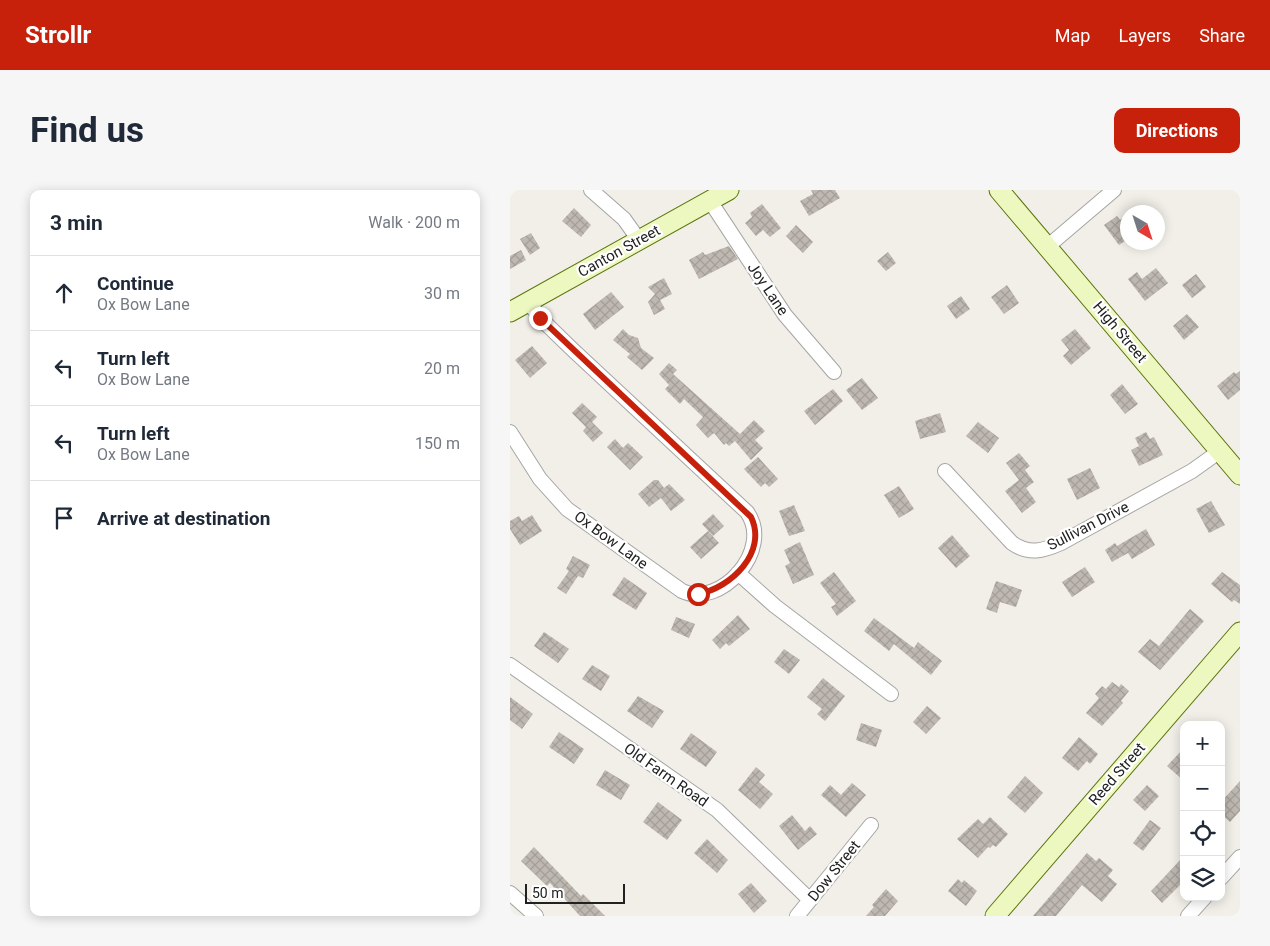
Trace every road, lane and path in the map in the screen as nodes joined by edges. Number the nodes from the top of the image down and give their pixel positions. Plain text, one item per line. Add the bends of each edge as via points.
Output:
1 (591, 190) edge
2 (729, 190) edge
3 (999, 190) edge
4 (1114, 190) edge
5 (710, 201) junction
6 (639, 240) junction
7 (1047, 247) junction
8 (529, 302) junction
9 (510, 312) edge
10 (834, 372) dead end
11 (510, 432) edge
12 (1220, 451) junction
13 (945, 471) dead end
14 (1240, 475) edge
15 (738, 573) junction
16 (1240, 632) edge
17 (510, 665) edge
18 (892, 694) dead end
19 (871, 825) dead end
20 (1240, 857) edge
21 (1225, 874) edge
22 (510, 893) edge
23 (810, 900) junction
24 (1201, 901) edge
25 (536, 916) edge
26 (797, 916) edge
27 (995, 916) edge
28 (1188, 916) edge

1 - 6 street via 624,219
2 - 5 main road, Canton Street
3 - 7 main road, High Street
4 - 7 street
5 - 6 main road, Canton Street
5 - 10 street, Joy Lane via 785,315
6 - 8 main road, Canton Street
7 - 12 main road, High Street
8 - 9 main road, Canton Street
8 - 15 street, Ox Bow Lane via 573,350 747,512 753,522 756,540
11 - 15 street, Ox Bow Lane via 540,479 567,509 677,588 693,594 704,593 724,585
12 - 13 street, Sullivan Drive via 1192,471 1061,542 1038,551 1024,550 1012,543
12 - 14 main road, High Street
15 - 18 street via 775,606
16 - 27 main road, Reed Street
17 - 23 street, Old Farm Road via 717,810
19 - 23 street, Dow Street
20 - 21 street
22 - 25 street
23 - 26 street, Dow Street
24 - 28 street

